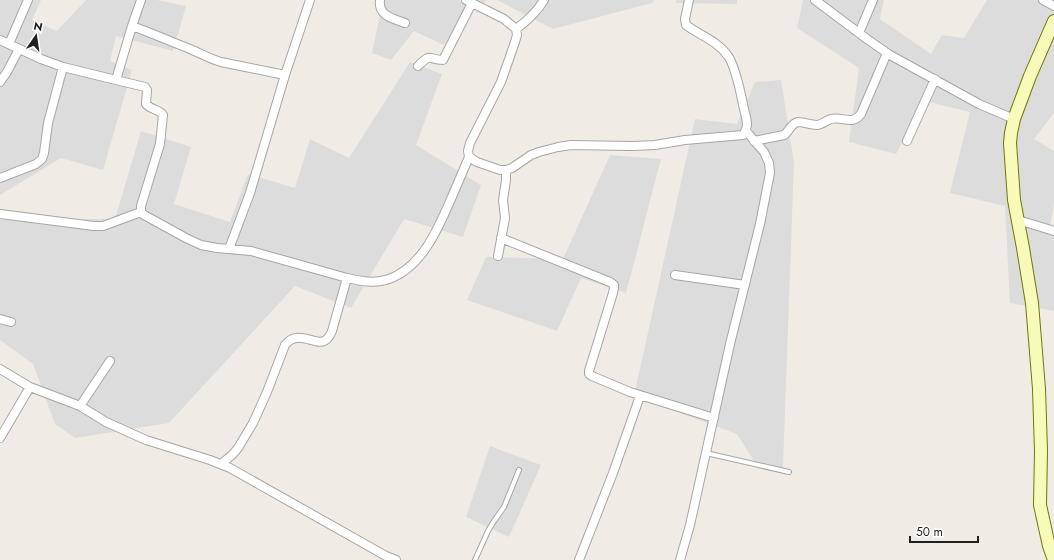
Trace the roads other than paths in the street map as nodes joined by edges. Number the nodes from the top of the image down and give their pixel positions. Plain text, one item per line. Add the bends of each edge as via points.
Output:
1 (28, 0) edge
2 (141, 0) edge
3 (310, 0) edge
4 (380, 0) edge
5 (544, 0) edge
6 (689, 0) edge
7 (815, 0) edge
8 (873, 0) edge
9 (1043, 0) edge
10 (469, 2) edge
11 (1054, 6) edge
12 (1054, 21) edge
13 (405, 23) dead end
14 (132, 26) junction
15 (516, 29) junction
16 (859, 33) junction
17 (0, 40) edge
18 (9, 44) junction
19 (19, 49) junction
20 (887, 53) junction
21 (418, 66) dead end
22 (63, 67) junction
23 (285, 75) junction
24 (935, 79) junction
25 (116, 80) junction
26 (0, 82) edge
27 (1014, 119) junction
28 (746, 131) junction
29 (754, 141) junction
30 (907, 141) dead end
31 (473, 160) junction
32 (506, 170) junction
33 (0, 177) edge
34 (142, 212) junction
35 (0, 214) edge
36 (1018, 220) junction
37 (1054, 231) edge
38 (501, 238) junction
39 (229, 249) junction
40 (498, 256) dead end
41 (675, 275) dead end
42 (347, 278) junction
43 (745, 285) junction
44 (0, 319) edge
45 (11, 322) dead end
46 (110, 361) dead end
47 (0, 369) edge
48 (30, 387) junction
49 (640, 396) junction
50 (80, 406) junction
51 (714, 418) junction
52 (0, 438) edge
53 (706, 453) junction
54 (221, 464) junction
55 (519, 470) dead end
56 (789, 472) dead end
57 (396, 560) edge
58 (475, 560) edge
59 (579, 560) edge
60 (680, 560) edge
61 (1054, 560) edge

1 - 18 street
2 - 14 street
3 - 23 street
4 - 13 street via 382,12
5 - 15 street via 530,18
6 - 28 street via 686,24 719,46 733,65 747,124
7 - 16 street
8 - 16 street
9 - 11 street
10 - 15 street via 504,19
10 - 21 street via 443,60 429,57
12 - 27 street
14 - 23 street via 213,60
14 - 25 street
15 - 31 street via 517,35 501,82 470,143 468,151
16 - 20 street
17 - 18 street
18 - 19 street
19 - 22 street
19 - 26 street
20 - 24 street
20 - 29 street via 858,118 832,119 817,125 798,122 784,135
22 - 25 street
22 - 33 street via 48,123 43,156 36,164
23 - 39 street via 250,193
24 - 27 street via 979,104
24 - 30 street
25 - 34 street via 145,87 146,104 163,115 160,144 141,206
27 - 36 street via 1011,162
28 - 29 street
28 - 32 street via 742,135 655,145 558,147 531,155
29 - 43 street via 764,152 770,173
31 - 32 street
31 - 42 street via 435,235 416,262 389,279 376,282
32 - 38 street via 503,200 505,218
34 - 35 street via 102,226
34 - 39 street via 201,245
36 - 37 street
36 - 61 street via 1032,303 1039,389 1040,506
38 - 40 street
38 - 49 street via 614,285 589,374
39 - 42 street via 251,251
41 - 43 street
42 - 54 street via 328,339 320,342 293,338 288,341 253,423 238,448
43 - 51 street
44 - 45 street
46 - 50 street
47 - 48 street
48 - 50 street
48 - 52 street
49 - 51 street
49 - 59 street
50 - 54 street via 106,422 146,440
51 - 53 street
53 - 56 lane
53 - 60 street
54 - 57 street
55 - 58 lane via 504,507 494,520

